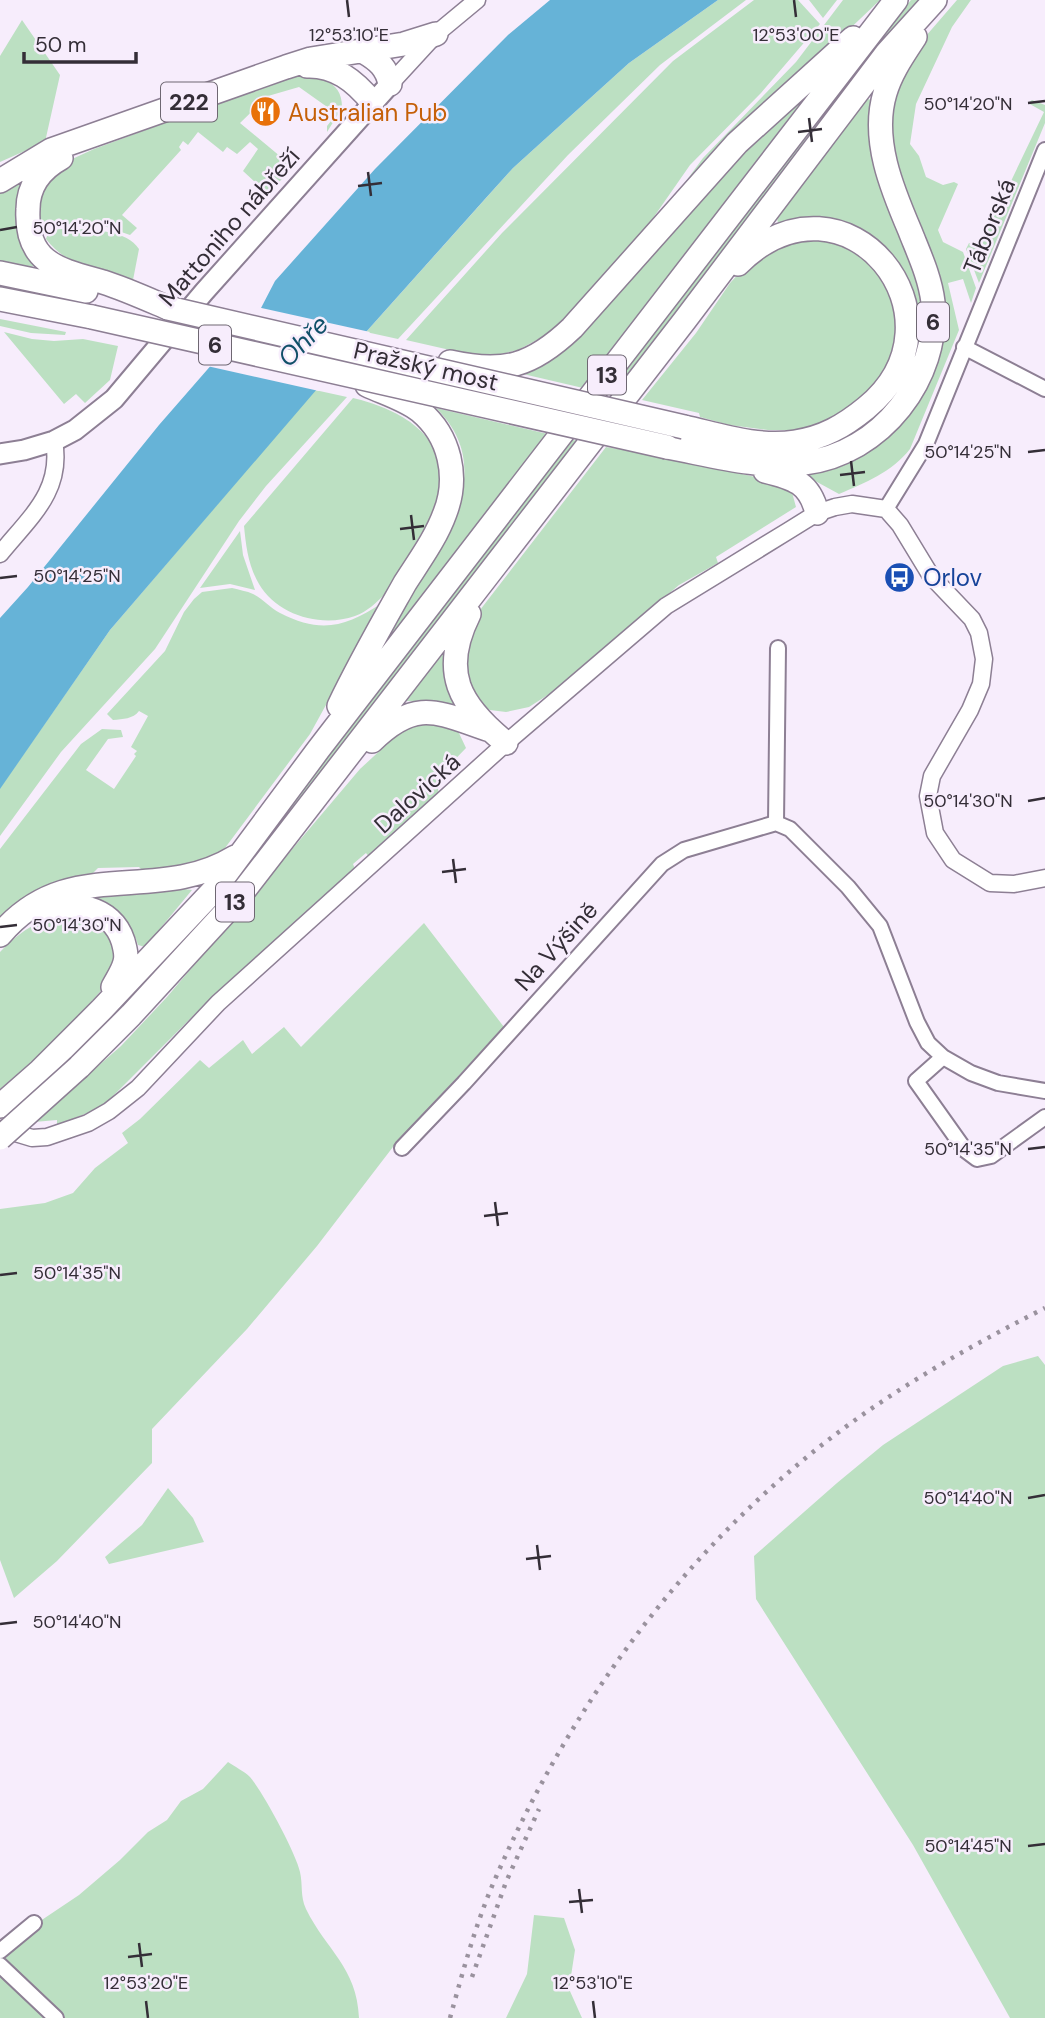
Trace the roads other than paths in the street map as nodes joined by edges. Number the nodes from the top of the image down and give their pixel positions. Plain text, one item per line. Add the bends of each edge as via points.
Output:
1 (477, 0) edge
2 (895, 0) edge
3 (937, 0) edge
4 (436, 34) junction
5 (364, 52) junction
6 (286, 66) junction
7 (390, 84) junction
8 (372, 102) junction
9 (92, 138) junction
10 (1045, 150) edge
11 (0, 181) edge
12 (0, 273) edge
13 (102, 288) junction
14 (0, 299) edge
15 (685, 320) junction
16 (964, 347) junction
17 (364, 355) junction
18 (338, 373) junction
19 (1045, 389) edge
20 (54, 440) junction
21 (667, 447) junction
22 (0, 454) edge
23 (886, 509) junction
24 (817, 513) junction
25 (0, 554) edge
26 (496, 565) junction
27 (778, 648) dead end
28 (498, 737) junction
29 (318, 750) junction
30 (329, 782) junction
31 (776, 823) junction
32 (240, 854) junction
33 (1045, 878) edge
34 (0, 936) edge
35 (102, 1009) junction
36 (943, 1057) junction
37 (1045, 1091) edge
38 (0, 1106) edge
39 (1045, 1117) edge
40 (0, 1129) edge
41 (0, 1138) edge
42 (402, 1149) dead end
43 (34, 1923) dead end
44 (0, 1951) edge
45 (0, 1965) edge
46 (56, 2018) edge

1 - 4 street, Mattoniho nábřeží
2 - 17 highway, 6, bridge via 737,144 553,346 529,360 503,367 476,368 424,356
2 - 29 highway, 13
3 - 15 highway, 13 via 887,53
3 - 21 highway, 6 via 892,75 882,114 886,165 933,300 928,359 910,394 891,419 861,443 804,463 756,463
4 - 5 highway
4 - 7 street, Mattoniho nábřeží
5 - 6 highway
5 - 7 highway via 377,59
6 - 8 highway, 222 via 313,65 345,75
6 - 9 highway, 222
7 - 8 main road, Mattoniho nábřeží
8 - 20 main road, Mattoniho nábřeží via 114,399 75,430
9 - 11 highway via 51,150
9 - 13 highway, 222 via 40,173 28,198 27,219 30,239 51,264
10 - 16 street, Táborská
12 - 13 highway, 6
13 - 17 highway, Pražský most / 6, bridge
14 - 18 highway, Pražský most / 6, bridge
15 - 17 highway, Pražský most / 6, bridge via 756,248 792,232 815,229 842,233 882,258 903,299 905,350 894,376 876,400 824,436 793,443 745,440
15 - 26 highway, 13
16 - 19 street
16 - 23 street, Táborská via 926,444
18 - 21 highway, Pražský most / 6, bridge
18 - 29 highway, bridge via 407,402 432,424 446,444 450,462 449,502
20 - 22 main road, Mattoniho nábřeží
20 - 25 street via 58,460 54,481
21 - 24 highway via 794,480 807,488
23 - 24 street, Dalovická via 852,504
23 - 33 street via 932,576 972,620 982,646 981,684 932,776 928,796 935,833 953,860 990,883
24 - 28 street, Dalovická via 666,606
26 - 28 highway via 457,638 455,656 456,678 464,699
26 - 30 highway, 13
27 - 31 street
28 - 30 highway via 424,711 384,729
28 - 40 street, Dalovická via 218,1003 138,1088 88,1123 47,1137 32,1138
29 - 32 highway, 13
30 - 41 highway, 13, bridge via 235,902 131,1015
31 - 36 street via 800,838 880,926 917,1023
31 - 42 street, Na Výšině via 684,850 662,864
32 - 34 highway via 222,865 173,879 101,884 49,896 27,909
32 - 35 highway, 13 via 214,890
34 - 35 highway via 55,907 72,905 106,916 117,928 126,951
35 - 38 highway, 13
36 - 37 street via 998,1083
36 - 39 street via 916,1081 965,1150 977,1159 991,1156
43 - 44 street
45 - 46 street

